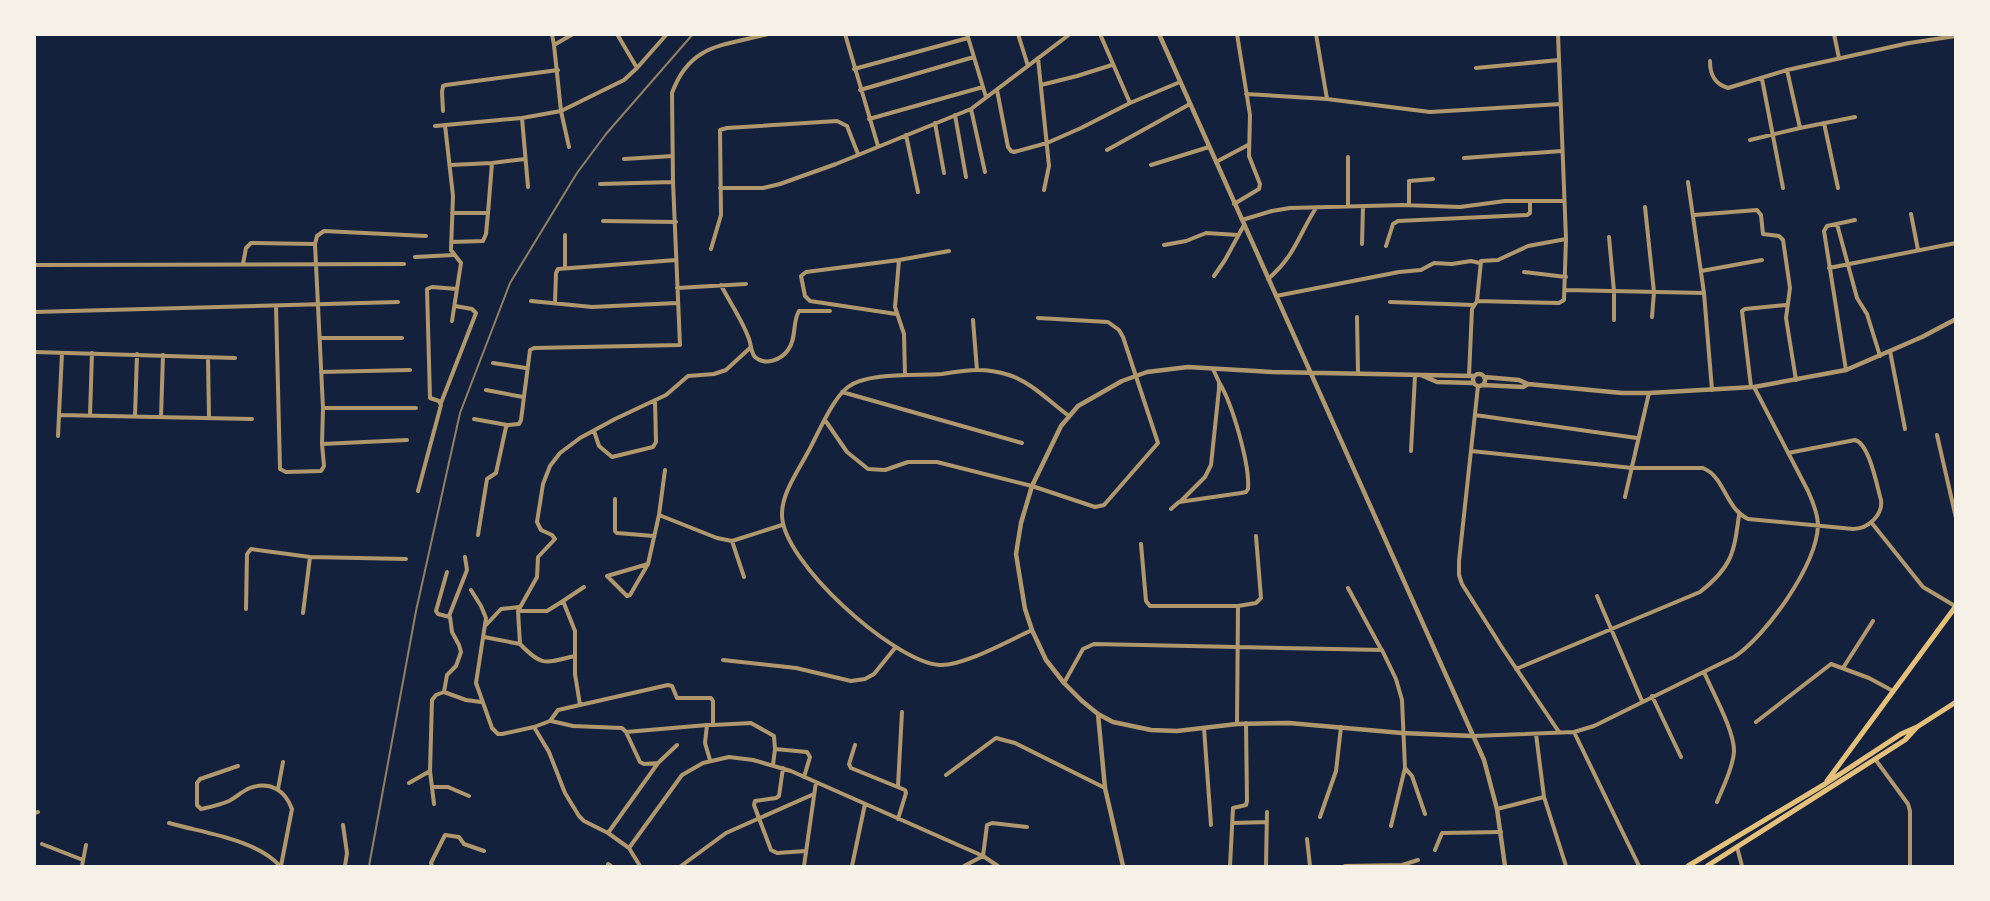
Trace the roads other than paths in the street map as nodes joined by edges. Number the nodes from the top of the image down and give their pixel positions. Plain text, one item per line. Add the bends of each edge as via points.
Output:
1 (552, 34) edge
2 (573, 34) edge
3 (667, 34) edge
4 (768, 34) edge
5 (845, 34) edge
6 (1018, 34) edge
7 (1070, 34) edge
8 (1100, 34) edge
9 (1159, 34) edge
10 (1237, 34) edge
11 (1316, 34) edge
12 (1558, 34) edge
13 (1834, 34) edge
14 (619, 36) edge
15 (968, 36) edge
16 (1956, 36) edge
17 (554, 45) junction
18 (974, 57) junction
19 (1038, 58) junction
20 (1839, 58) junction
21 (1559, 60) junction
22 (1710, 61) dead end
23 (1112, 64) junction
24 (1028, 66) junction
25 (1476, 68) dead end
26 (637, 69) junction
27 (855, 69) junction
28 (558, 70) junction
29 (1787, 70) junction
30 (1762, 78) junction
31 (1180, 82) junction
32 (1041, 84) junction
33 (983, 87) junction
34 (860, 90) junction
35 (997, 90) junction
36 (1246, 93) junction
37 (987, 97) junction
38 (1327, 99) junction
39 (1130, 103) junction
40 (1190, 104) junction
41 (1561, 105) junction
42 (971, 108) junction
43 (443, 111) dead end
44 (561, 111) junction
45 (955, 115) junction
46 (1855, 117) dead end
47 (522, 118) junction
48 (869, 119) junction
49 (935, 123) junction
50 (1824, 123) junction
51 (445, 125) junction
52 (435, 126) dead end
53 (1800, 128) junction
54 (906, 135) junction
55 (1772, 135) junction
56 (1750, 140) dead end
57 (1047, 142) junction
58 (1248, 145) junction
59 (878, 146) junction
60 (569, 147) dead end
61 (1209, 147) junction
62 (1107, 150) dead end
63 (1562, 151) junction
64 (858, 154) junction
65 (673, 156) junction
66 (1348, 158) dead end
67 (1464, 158) dead end
68 (525, 159) junction
69 (624, 159) dead end
70 (1216, 162) junction
71 (492, 163) junction
72 (450, 165) junction
73 (1151, 165) dead end
74 (985, 172) dead end
75 (944, 173) dead end
76 (966, 177) dead end
77 (1433, 179) dead end
78 (674, 182) junction
79 (1688, 182) dead end
80 (600, 184) dead end
81 (528, 187) dead end
82 (720, 188) junction
83 (1783, 188) dead end
84 (1838, 188) dead end
85 (1044, 190) dead end
86 (918, 192) dead end
87 (1530, 201) junction
88 (1563, 201) junction
89 (1234, 204) junction
90 (1409, 205) junction
91 (1348, 206) junction
92 (1364, 206) junction
93 (1316, 207) junction
94 (1645, 207) dead end
95 (452, 213) junction
96 (488, 213) junction
97 (1911, 214) dead end
98 (1694, 215) junction
99 (1855, 220) dead end
100 (603, 221) dead end
101 (676, 222) junction
102 (1243, 222) junction
103 (1837, 224) junction
104 (565, 235) dead end
105 (1238, 235) junction
106 (426, 236) dead end
107 (1609, 237) dead end
108 (1566, 239) junction
109 (451, 242) junction
110 (1956, 243) edge
111 (315, 244) junction
112 (1362, 244) dead end
113 (1164, 246) dead end
114 (1386, 246) dead end
115 (711, 249) dead end
116 (1918, 250) junction
117 (949, 251) dead end
118 (453, 255) junction
119 (415, 257) dead end
120 (676, 260) junction
121 (899, 260) junction
122 (1762, 260) dead end
123 (1480, 263) junction
124 (243, 264) junction
125 (315, 264) junction
126 (404, 264) dead end
127 (1848, 264) junction
128 (34, 265) edge
129 (565, 268) junction
130 (1829, 268) junction
131 (1701, 271) junction
132 (1524, 272) dead end
133 (1214, 276) dead end
134 (1566, 277) junction
135 (1268, 279) junction
136 (746, 284) dead end
137 (721, 285) junction
138 (676, 288) junction
139 (457, 289) junction
140 (1565, 290) junction
141 (1614, 291) junction
142 (1654, 292) junction
143 (1704, 293) junction
144 (1276, 296) junction
145 (531, 301) dead end
146 (398, 302) dead end
147 (1390, 302) dead end
148 (317, 303) junction
149 (555, 303) junction
150 (677, 303) junction
151 (1475, 303) junction
152 (1786, 305) junction
153 (276, 306) junction
154 (455, 306) junction
155 (830, 311) dead end
156 (34, 312) edge
157 (896, 314) junction
158 (1357, 316) dead end
159 (1652, 317) dead end
160 (1038, 318) dead end
161 (1956, 319) edge
162 (973, 320) dead end
163 (1614, 320) dead end
164 (452, 321) dead end
165 (320, 338) junction
166 (402, 338) dead end
167 (751, 347) junction
168 (1890, 351) junction
169 (34, 352) edge
170 (62, 352) junction
171 (92, 353) junction
172 (137, 354) junction
173 (164, 355) junction
174 (1880, 356) junction
175 (208, 357) junction
176 (235, 358) dead end
177 (494, 363) dead end
178 (526, 368) junction
179 (1213, 369) junction
180 (410, 370) dead end
181 (977, 370) junction
182 (1845, 370) junction
183 (321, 372) junction
184 (1310, 372) junction
185 (1358, 373) junction
186 (905, 375) junction
187 (1421, 375) junction
188 (1136, 376) junction
189 (1415, 376) junction
190 (1472, 376) junction
191 (1484, 377) junction
192 (1796, 380) junction
193 (1219, 382) junction
194 (1528, 384) junction
195 (1478, 385) junction
196 (1753, 387) junction
197 (486, 390) dead end
198 (1712, 391) junction
199 (842, 392) junction
200 (1649, 393) junction
201 (523, 397) junction
202 (655, 400) junction
203 (441, 403) junction
204 (323, 408) junction
205 (416, 408) dead end
206 (59, 415) junction
207 (90, 415) junction
208 (1475, 415) junction
209 (135, 416) junction
210 (1069, 416) junction
211 (161, 417) junction
212 (209, 418) junction
213 (252, 418) dead end
214 (474, 419) dead end
215 (825, 420) junction
216 (508, 425) junction
217 (1905, 429) dead end
218 (594, 431) junction
219 (1936, 435) dead end
220 (58, 436) dead end
221 (1637, 438) junction
222 (407, 440) dead end
223 (1022, 443) dead end
224 (322, 444) junction
225 (1411, 451) dead end
226 (1471, 451) junction
227 (1788, 453) junction
228 (1632, 468) junction
229 (665, 470) dead end
230 (1032, 486) junction
231 (418, 491) dead end
232 (1625, 498) dead end
233 (615, 499) dead end
234 (1179, 502) junction
235 (1171, 509) dead end
236 (659, 515) junction
237 (1739, 515) junction
238 (1956, 518) edge
239 (1871, 522) junction
240 (782, 525) junction
241 (1818, 525) junction
242 (478, 535) dead end
243 (654, 536) junction
244 (1256, 536) dead end
245 (732, 540) junction
246 (1141, 544) dead end
247 (309, 557) junction
248 (465, 557) dead end
249 (406, 559) dead end
250 (648, 564) junction
251 (447, 572) dead end
252 (744, 577) dead end
253 (584, 587) dead end
254 (1348, 588) dead end
255 (471, 590) dead end
256 (1597, 596) dead end
257 (563, 601) junction
258 (1238, 606) junction
259 (1955, 606) edge
260 (246, 609) dead end
261 (519, 609) junction
262 (303, 613) dead end
263 (449, 616) junction
264 (1873, 621) dead end
265 (486, 625) junction
266 (1612, 629) junction
267 (1032, 630) junction
268 (484, 637) junction
269 (520, 644) junction
270 (1238, 646) junction
271 (895, 648) junction
272 (1382, 650) junction
273 (575, 656) junction
274 (723, 660) dead end
275 (1843, 668) junction
276 (1516, 669) junction
277 (1704, 672) junction
278 (1064, 683) junction
279 (1894, 691) junction
280 (444, 692) junction
281 (1652, 696) junction
282 (1642, 701) junction
283 (481, 702) junction
284 (1956, 702) edge
285 (580, 705) junction
286 (902, 712) dead end
287 (1098, 714) junction
288 (550, 721) junction
289 (1756, 722) dead end
290 (1246, 723) junction
291 (1237, 724) junction
292 (707, 725) junction
293 (713, 725) junction
294 (1341, 726) junction
295 (534, 727) junction
296 (1917, 727) junction
297 (1204, 729) junction
298 (626, 732) junction
299 (1574, 732) junction
300 (1402, 733) junction
301 (1560, 733) junction
302 (1536, 734) junction
303 (1473, 736) junction
304 (855, 745) dead end
305 (677, 746) dead end
306 (775, 749) junction
307 (1681, 757) dead end
308 (1875, 759) junction
309 (710, 760) junction
310 (283, 762) dead end
311 (658, 763) junction
312 (773, 765) junction
313 (238, 766) dead end
314 (783, 768) junction
315 (1405, 768) junction
316 (430, 771) junction
317 (946, 775) dead end
318 (804, 777) junction
319 (816, 782) junction
320 (410, 783) dead end
321 (898, 786) junction
322 (432, 787) junction
323 (1826, 787) junction
324 (1105, 788) junction
325 (279, 789) junction
326 (814, 794) junction
327 (469, 796) dead end
328 (1544, 797) junction
329 (1717, 802) dead end
330 (434, 804) dead end
331 (865, 804) junction
332 (1497, 809) junction
333 (1267, 812) dead end
334 (1425, 814) dead end
335 (1320, 817) dead end
336 (758, 819) junction
337 (898, 819) junction
338 (1267, 822) junction
339 (169, 823) dead end
340 (1233, 823) junction
341 (343, 825) dead end
342 (1211, 825) dead end
343 (1391, 826) dead end
344 (1027, 827) dead end
345 (1501, 832) junction
346 (608, 833) junction
347 (1307, 839) dead end
348 (42, 844) dead end
349 (86, 845) dead end
350 (1737, 846) junction
351 (629, 848) junction
352 (1435, 850) dead end
353 (484, 851) dead end
354 (806, 852) junction
355 (983, 856) junction
356 (1418, 860) dead end
357 (83, 861) junction
358 (1123, 866) edge
359 (82, 867) edge
360 (281, 867) edge
361 (345, 867) edge
362 (432, 867) edge
363 (640, 867) edge
364 (681, 867) edge
365 (804, 867) edge
366 (852, 867) edge
367 (964, 867) edge
368 (998, 867) edge
369 (1118, 867) edge
370 (1230, 867) edge
371 (1266, 867) edge
372 (1310, 867) edge
373 (1346, 867) edge
374 (1505, 867) edge
375 (1566, 867) edge
376 (1639, 867) edge
377 (1688, 867) edge
378 (1707, 867) edge
379 (1742, 867) edge
380 (1910, 867) edge

1 - 17 street
2 - 17 street
3 - 26 street
4 - 65 street via 706,50 693,60 672,93
5 - 27 street
6 - 24 street
7 - 19 street
8 - 23 street
9 - 31 street
10 - 36 street
11 - 38 street
12 - 21 street
13 - 20 street
14 - 26 street
15 - 18 street
15 - 27 street
16 - 20 street
17 - 28 street
18 - 33 street
18 - 34 street
19 - 24 street
19 - 32 street
20 - 29 street
21 - 25 street
21 - 41 street
22 - 30 street via 1714,81 1722,86 1737,87
23 - 32 street
23 - 39 street
24 - 35 street
26 - 44 street via 624,80
27 - 34 street
28 - 43 street via 443,86
28 - 44 street
29 - 30 street
29 - 53 street
30 - 55 street
31 - 39 street
31 - 40 street
32 - 57 street
33 - 37 street
33 - 48 street
34 - 48 street
35 - 37 street
35 - 57 street via 1011,151
36 - 38 street
36 - 58 street via 1250,115
37 - 42 street
38 - 41 street via 1430,112
39 - 57 street
40 - 61 street
40 - 62 street
41 - 63 street
42 - 45 street
42 - 74 street
44 - 47 street
44 - 60 street
45 - 49 street
45 - 76 street
46 - 50 street
47 - 51 street
47 - 68 street
48 - 59 street
49 - 54 street
49 - 75 street
50 - 53 street
50 - 84 street
51 - 52 street
51 - 72 street
53 - 55 street
54 - 59 street
54 - 86 street
55 - 56 street
55 - 83 street
57 - 85 street via 1049,166
58 - 70 street
58 - 89 street via 1259,189
59 - 64 street
61 - 70 street
61 - 73 street
63 - 67 street
63 - 88 street
64 - 82 street via 772,187
64 - 82 street via 847,126 837,121 723,129 719,133
65 - 69 street
65 - 78 street
66 - 91 street
68 - 71 street
68 - 81 street
70 - 89 street
71 - 72 street
71 - 96 street
72 - 95 street
77 - 90 street via 1408,181
78 - 80 street
78 - 101 street
79 - 98 street
82 - 115 street via 720,220
87 - 88 street
87 - 90 street via 1460,207
87 - 114 street via 1527,215 1398,221 1393,224
88 - 108 street
89 - 102 street
90 - 92 street
91 - 92 street
91 - 93 street
92 - 112 street
93 - 102 street via 1272,211
93 - 135 street via 1291,256
94 - 142 street
95 - 96 street
95 - 109 street
96 - 109 street via 483,241
97 - 116 street
98 - 131 street
98 - 152 street via 1759,211 1763,234 1779,236 1784,243 1790,288
99 - 103 street
100 - 101 street
101 - 120 street
102 - 105 street
102 - 135 street
103 - 127 street
103 - 130 street via 1824,228
104 - 129 street
105 - 113 street via 1206,233
105 - 133 street
106 - 111 street via 327,230 317,236
107 - 141 street
108 - 123 street via 1528,246 1498,260
108 - 134 street
109 - 118 street
110 - 116 street
111 - 124 street via 251,243
111 - 125 street
116 - 127 street
117 - 121 street
118 - 119 street
118 - 139 street via 461,263
120 - 129 street
120 - 138 street
121 - 157 street
121 - 157 street via 806,272 801,276 810,301
122 - 131 street
123 - 144 street via 1434,263 1418,271
123 - 151 street
124 - 125 street
124 - 128 street
125 - 126 street
125 - 148 street
127 - 130 street
127 - 174 street
129 - 149 street via 556,273
130 - 182 street
131 - 143 street
132 - 134 street
134 - 140 street
135 - 144 street
136 - 137 street
137 - 138 street
137 - 167 street
138 - 150 street
139 - 154 street
139 - 203 street via 427,289 430,398
140 - 141 street
140 - 151 street via 1564,300 1559,303
141 - 142 street
141 - 163 street
142 - 143 street
142 - 159 street
143 - 198 street
144 - 184 street
145 - 149 street
146 - 148 street
147 - 151 street
148 - 153 street
148 - 165 street
149 - 150 street via 592,307
150 - 178 street via 680,345 532,349
151 - 190 street
152 - 192 street
152 - 196 street via 1742,311
153 - 156 street
153 - 224 street via 280,468 286,472 321,471
154 - 164 street
154 - 203 street via 476,313
155 - 167 street via 799,311 795,338 779,359 757,358
157 - 186 street via 904,334
158 - 185 street
160 - 188 street via 1114,325 1123,336
161 - 168 street
162 - 181 street
165 - 166 street
165 - 183 street
167 - 202 street via 726,370 688,376 672,392
168 - 174 street
168 - 217 street
169 - 170 street
170 - 171 street
170 - 206 street
171 - 172 street
171 - 207 street
172 - 173 street
172 - 209 street
173 - 175 street
173 - 211 street
174 - 182 street
175 - 176 street
175 - 212 street
177 - 178 street
178 - 201 street
179 - 184 street
179 - 188 street via 1173,368
179 - 193 street
180 - 183 street
181 - 186 street
181 - 210 street via 999,372 1022,381
182 - 192 street
183 - 204 street
184 - 185 street
184 - 303 street
185 - 189 street
186 - 199 street via 859,381
187 - 189 street
187 - 190 street
187 - 195 street via 1437,382
188 - 210 street via 1092,396
188 - 230 street via 1158,443 1108,501 1095,507
189 - 225 street
190 - 191 street
190 - 195 street
191 - 194 street
191 - 195 street
192 - 196 street
193 - 234 street via 1211,465 1205,477
193 - 234 street via 1227,396 1244,456 1248,489
194 - 195 street
194 - 200 street
195 - 208 street
196 - 198 street
196 - 227 street
197 - 201 street
198 - 200 street
199 - 215 street
199 - 223 street
200 - 221 street
201 - 216 street via 520,422
202 - 218 street
202 - 218 street via 653,447 612,457 598,446
203 - 231 street
204 - 205 street
204 - 224 street
206 - 207 street
206 - 220 street
207 - 209 street
208 - 221 street
208 - 226 street
209 - 211 street
210 - 230 street
211 - 212 street
212 - 213 street
214 - 216 street
215 - 230 street via 847,452 868,469 937,462
215 - 240 street via 783,503
216 - 242 street via 496,473 487,479
218 - 261 street via 560,453 546,475 537,522 555,539 538,557 537,576
219 - 238 street
221 - 228 street
222 - 224 street
226 - 228 street
226 - 276 street via 1459,575
227 - 239 street via 1860,441 1866,448 1881,500 1880,510
227 - 241 street via 1815,506
228 - 232 street
228 - 237 street via 1710,471
229 - 236 street
230 - 267 street via 1016,554
233 - 243 street via 617,533
234 - 235 street
236 - 243 street
236 - 245 street
237 - 241 street
237 - 266 street via 1729,563 1710,584 1689,598
239 - 241 street via 1859,529
239 - 259 street via 1923,587
240 - 245 street
240 - 271 street via 800,555 837,600
241 - 277 street via 1808,563 1769,624 1744,651
243 - 250 street
244 - 258 street via 1261,598 1256,603
245 - 252 street
246 - 258 street via 1146,601 1150,606
247 - 249 street
247 - 260 street via 247,551
247 - 262 street
248 - 263 street via 467,570
250 - 250 street via 628,596 607,576 609,574
251 - 263 street via 436,611
253 - 257 street
254 - 272 street
255 - 265 street via 484,612
256 - 266 street
257 - 261 street via 547,611
257 - 273 street via 574,631
258 - 270 street
259 - 279 main road
261 - 265 street via 497,611
261 - 269 street
263 - 280 street via 461,652 456,666 447,675
264 - 275 street
265 - 268 street
266 - 276 street
266 - 282 street
267 - 271 street via 951,664 929,664
267 - 278 street via 1046,660
268 - 269 street
268 - 283 street via 476,683
269 - 273 street via 541,661
270 - 272 street
270 - 278 street via 1090,644 1083,649
270 - 291 street
271 - 274 street via 874,674 851,681 796,668
272 - 300 street via 1400,690
273 - 285 street
275 - 279 street
275 - 289 street via 1828,665
276 - 301 street
277 - 281 street
277 - 329 street via 1734,751
278 - 287 street
279 - 323 main road
280 - 283 street
280 - 316 street via 432,700
281 - 282 street
281 - 307 street
282 - 299 street
283 - 295 street via 498,734
284 - 296 main road
285 - 288 street via 558,710
285 - 293 street via 670,685 677,698 713,699
286 - 321 street
287 - 297 street via 1113,722 1151,730
287 - 324 street
288 - 295 street
288 - 298 street via 619,727
290 - 291 street
290 - 294 street
290 - 340 street via 1247,801 1246,805 1233,808
291 - 297 street
292 - 293 street
292 - 298 street
292 - 309 street via 705,743
293 - 306 street via 751,723 774,736
294 - 300 street
294 - 335 street via 1336,771
295 - 346 street via 574,810 584,821
296 - 308 main road via 1905,740
296 - 323 main road
297 - 342 street
298 - 311 street via 640,762
299 - 301 street
299 - 376 street
300 - 303 street
300 - 315 street
301 - 302 street
302 - 303 street
302 - 328 street
303 - 332 street via 1489,775
304 - 321 street via 850,768
305 - 311 street
306 - 312 street
306 - 318 street via 809,753
308 - 323 main road
308 - 380 street via 1908,804
309 - 312 street via 738,758
309 - 351 street via 689,770 676,782
310 - 325 street
311 - 346 street
312 - 314 street
313 - 325 street via 200,779 199,808 226,802 258,786
314 - 318 street
314 - 336 street via 779,796 754,803
315 - 334 street via 1412,776
315 - 343 street
316 - 320 street
316 - 322 street
317 - 324 street via 996,738 1015,743
318 - 319 street
319 - 326 street
319 - 331 street
321 - 337 street via 906,793
322 - 327 street via 448,787
322 - 330 street
323 - 350 main road
323 - 377 main road
324 - 358 street
325 - 360 street via 292,809
326 - 336 street
326 - 354 street
328 - 332 street
328 - 375 street
331 - 337 street
331 - 366 street
332 - 345 street
333 - 338 street
336 - 354 street via 774,852
336 - 364 street via 726,833
337 - 355 street
338 - 340 street
338 - 371 street
339 - 360 street via 254,847
340 - 370 street
341 - 361 street
344 - 355 street via 987,825
345 - 352 street via 1442,833
345 - 374 street
346 - 351 street
347 - 372 street
348 - 357 street
349 - 357 street
350 - 378 main road
350 - 379 street
351 - 363 street
353 - 362 street via 447,834
354 - 365 street
355 - 367 street
355 - 368 street
356 - 373 street via 1402,865
357 - 359 street
358 - 369 street

